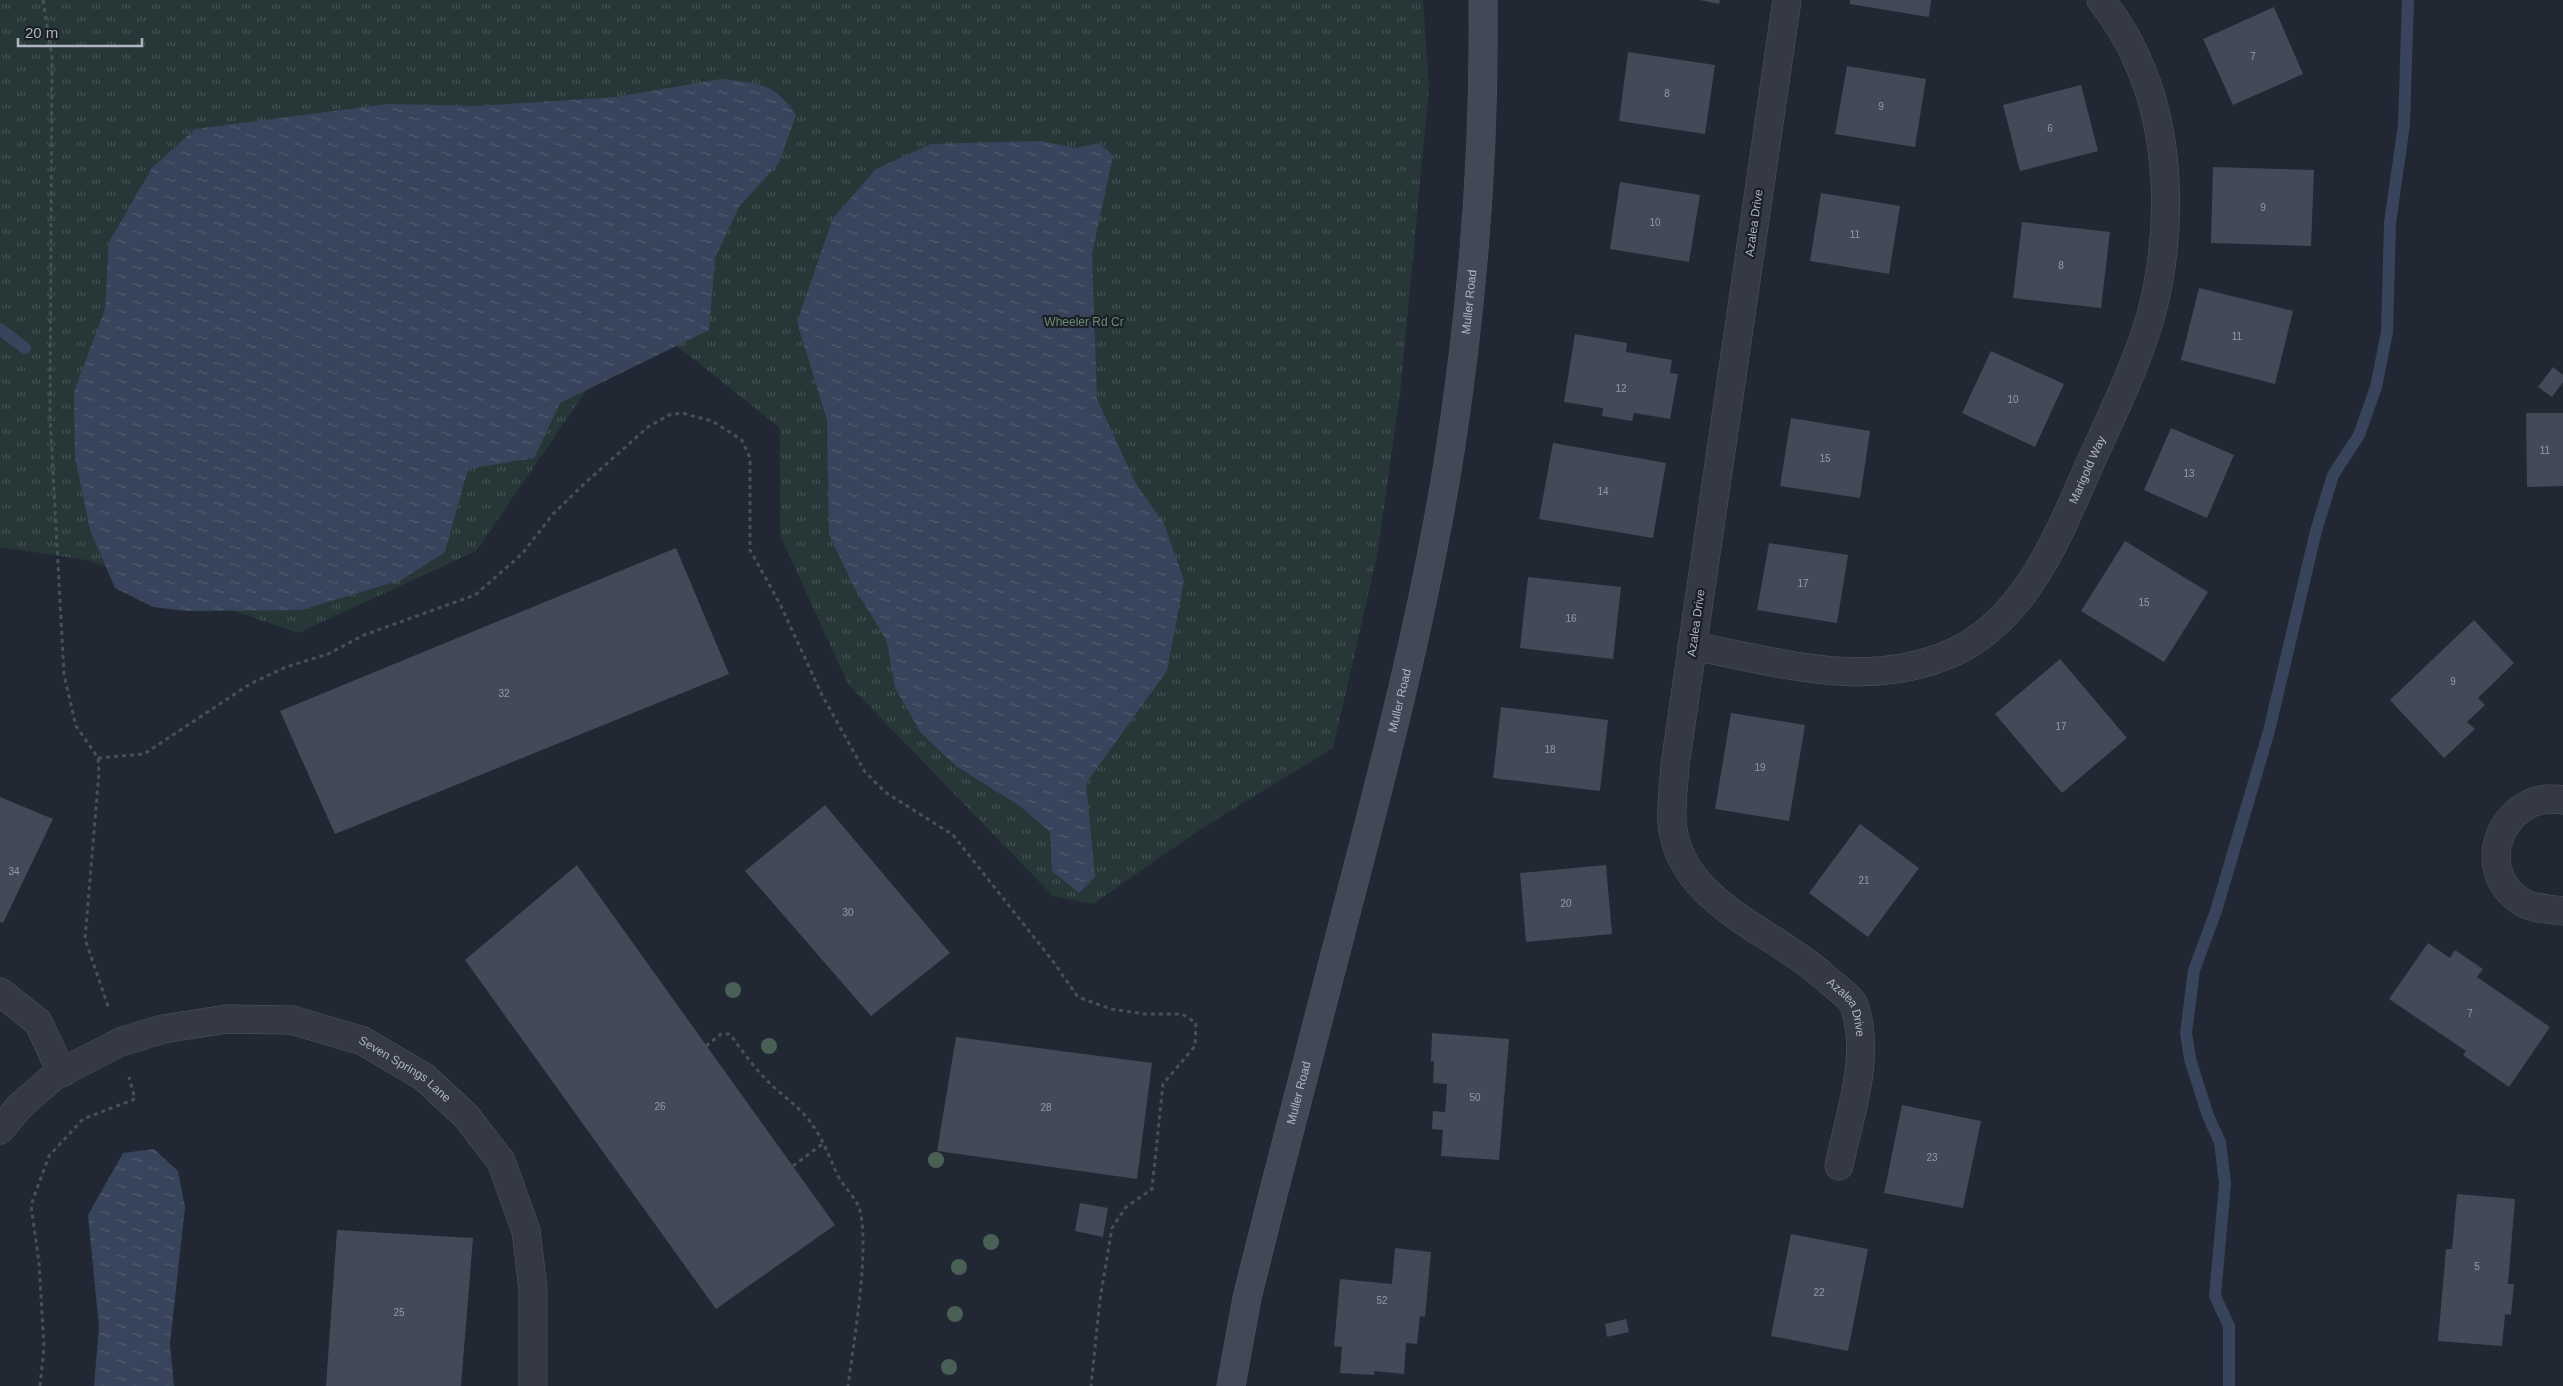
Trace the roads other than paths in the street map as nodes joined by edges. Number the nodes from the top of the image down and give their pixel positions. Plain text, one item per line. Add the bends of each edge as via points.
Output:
1 (1483, 0) edge
2 (1787, 0) edge
3 (2101, 0) edge
4 (1692, 646) junction
5 (2563, 800) edge
6 (2563, 911) edge
7 (0, 992) edge
8 (62, 1073) junction
9 (0, 1130) edge
10 (1838, 1166) dead end
11 (533, 1386) edge
12 (1231, 1386) edge

1 - 12 street, Muller Road via 1475,232 1450,452 1420,610 1390,741 1249,1288
2 - 4 street, Azalea Drive
3 - 4 street, Marigold Way via 2136,55 2156,117 2164,190 2162,252 2151,314 2131,370 2076,494 2034,577 2010,609 1983,635 1954,652 1919,665 1874,673 1842,673
4 - 10 street, Azalea Drive via 1675,765 1672,806 1675,841 1689,871 1715,899 1802,958 1853,1003 1860,1054
5 - 6 street via 2542,800 2518,810 2501,831 2496,858 2502,878 2514,895 2531,906
7 - 8 street via 38,1022
8 - 9 street, Seven Springs Lane via 18,1107
8 - 11 street, Seven Springs Lane via 120,1042 163,1029 227,1019 292,1020 364,1041 424,1077 466,1116 501,1161 526,1231 533,1289

